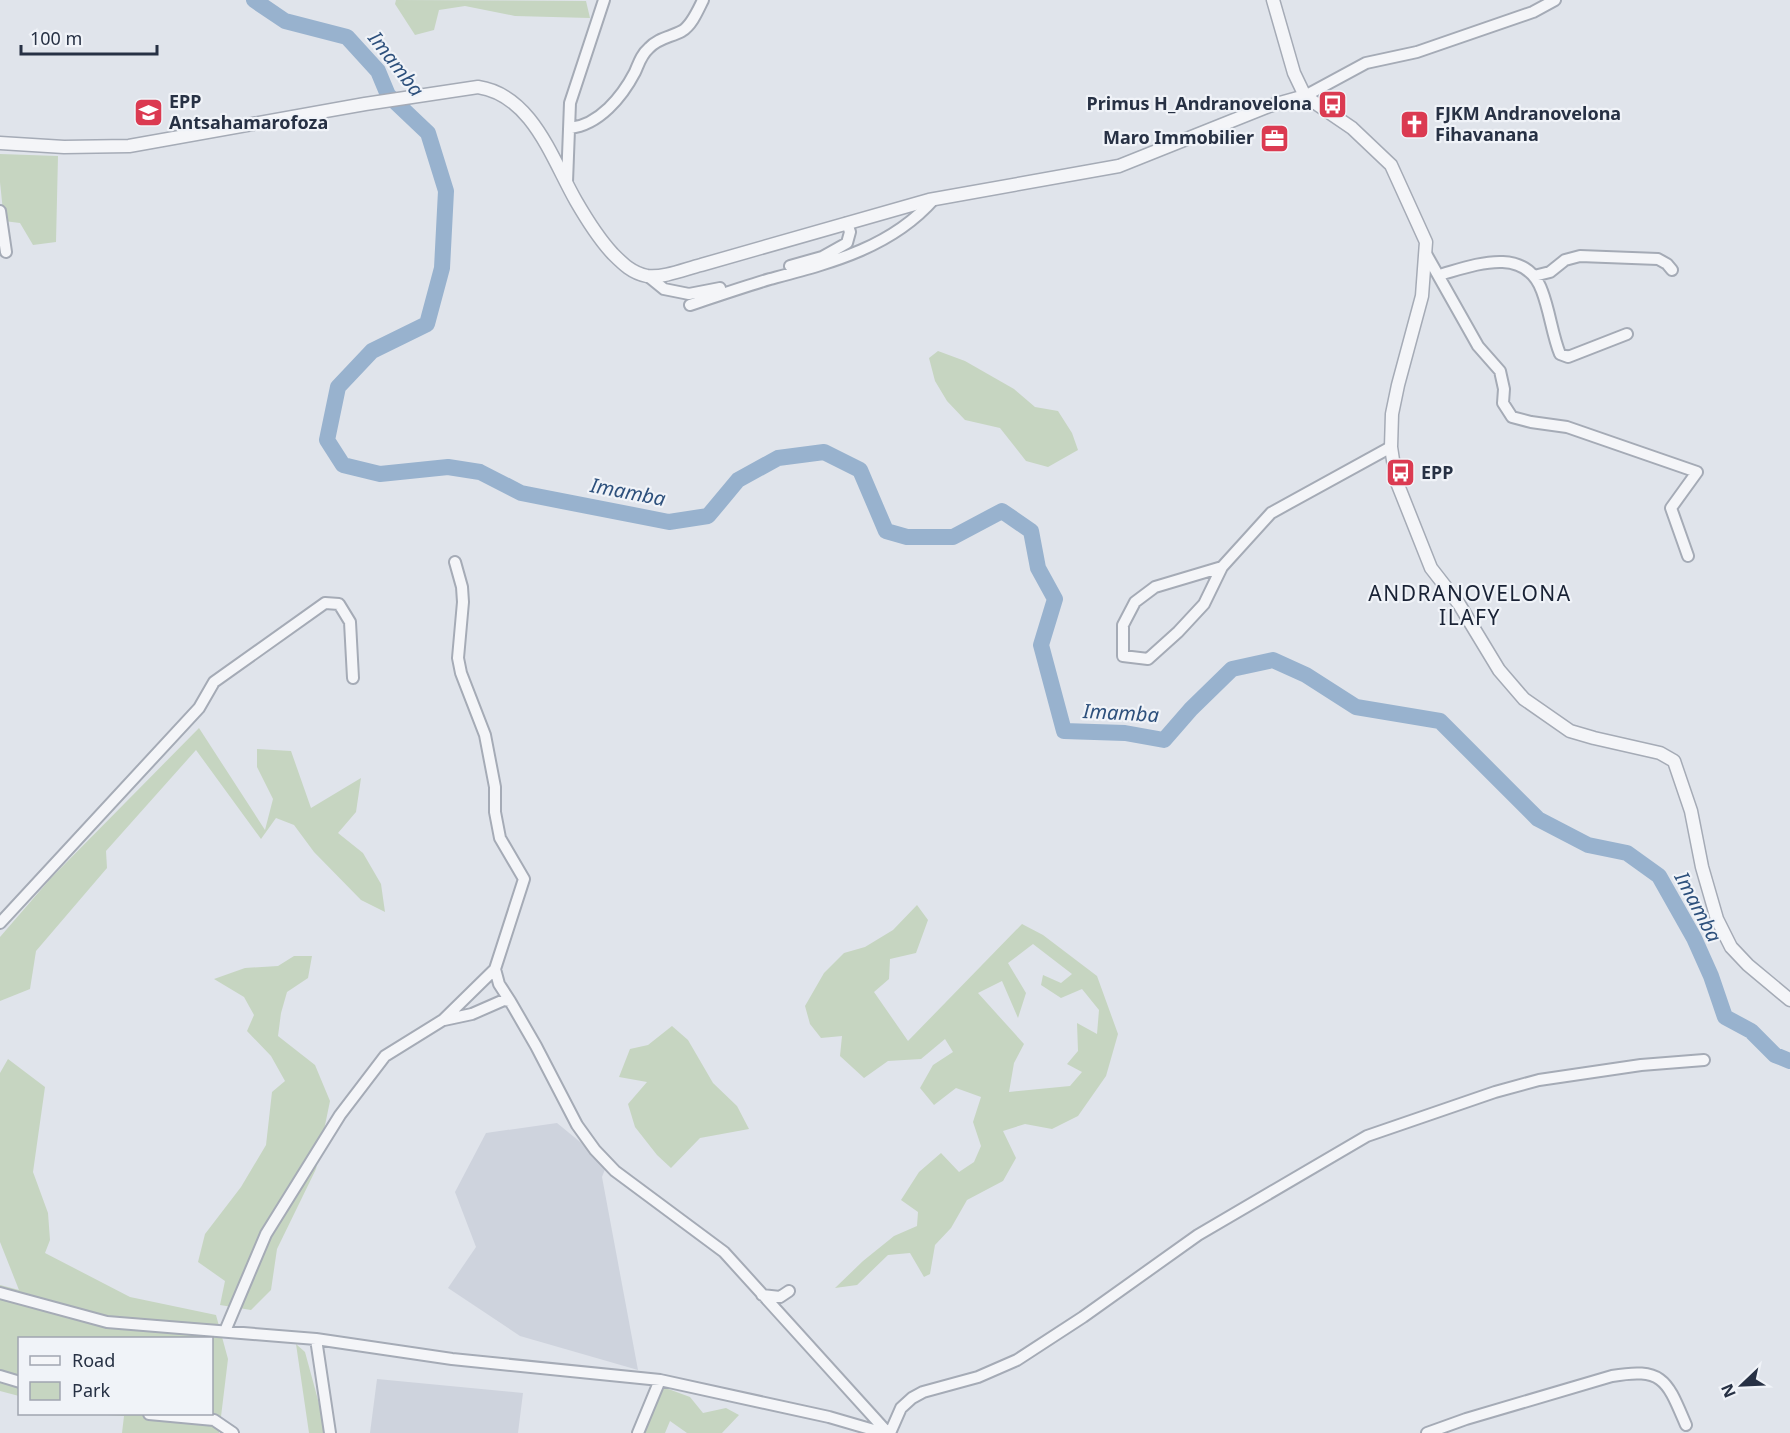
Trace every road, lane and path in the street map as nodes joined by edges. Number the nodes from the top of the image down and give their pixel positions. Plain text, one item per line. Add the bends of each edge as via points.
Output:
1 (604, 0) edge
2 (703, 0) edge
3 (1273, 0) edge
4 (1555, 0) edge
5 (1305, 96) junction
6 (570, 128) junction
7 (0, 143) edge
8 (567, 182) junction
9 (934, 199) junction
10 (0, 211) edge
11 (847, 223) junction
12 (6, 252) dead end
13 (1425, 252) junction
14 (1672, 270) dead end
15 (1439, 275) junction
16 (648, 276) junction
17 (1534, 276) junction
18 (690, 305) dead end
19 (1627, 334) dead end
20 (1391, 447) junction
21 (1688, 556) dead end
22 (455, 562) dead end
23 (1222, 567) junction
24 (353, 678) dead end
25 (0, 922) edge
26 (495, 969) junction
27 (1790, 1000) edge
28 (510, 1001) junction
29 (443, 1020) junction
30 (1704, 1060) dead end
31 (789, 1292) dead end
32 (0, 1293) edge
33 (762, 1295) junction
34 (225, 1331) junction
35 (316, 1339) junction
36 (0, 1376) edge
37 (660, 1380) junction
38 (18, 1381) edge
39 (167, 1415) edge
40 (1686, 1425) dead end
41 (233, 1433) edge
42 (330, 1433) edge
43 (638, 1433) edge
44 (887, 1433) edge
45 (1427, 1433) edge

1 - 6 street via 570,103
2 - 6 street via 684,30 651,45 641,56 624,90 609,108 582,126
3 - 5 street via 1294,73
4 - 5 street via 1533,12 1417,52 1366,63
5 - 9 street via 1269,106 1119,166
5 - 13 street via 1352,128 1391,165 1426,242
6 - 8 street
7 - 8 street via 129,146 478,87 494,89 511,100 532,123
8 - 16 street via 599,238 622,264
9 - 11 street
9 - 18 street via 908,223 848,257
10 - 12 street
11 - 16 street via 701,265
11 - 16 street via 847,243 822,257 714,290 689,294 664,289
13 - 15 street
13 - 20 street via 1422,296 1392,414
14 - 17 street via 1658,259 1580,256
15 - 17 street via 1487,261 1522,267
15 - 21 street via 1478,346 1500,371 1503,403 1512,417 1567,427 1697,472 1671,508
17 - 19 street via 1542,290 1560,354 1568,357
20 - 23 street via 1271,513
20 - 27 street via 1396,480 1431,568 1459,604 1499,670 1524,699 1570,731 1660,753 1674,761 1691,811 1717,919 1731,947
22 - 26 street via 463,602 458,658 461,673 485,735 500,838 524,879
23 - 23 street via 1155,587 1135,602 1123,625 1123,656 1148,658 1178,632 1204,604
24 - 25 street via 350,622 339,604 325,603 214,682 199,708
26 - 28 street
26 - 29 street
28 - 29 street
28 - 33 street via 577,1125 595,1150 615,1171 724,1252
29 - 34 street via 385,1056 340,1115 266,1234
30 - 44 street via 1539,1080 1367,1137 1198,1235 1017,1360 912,1398 901,1408
31 - 33 street via 780,1297
32 - 34 street via 107,1322
33 - 44 street
34 - 35 street
35 - 37 street via 452,1359
35 - 42 street
36 - 38 street
37 - 43 street
37 - 44 street
39 - 41 street via 214,1420
40 - 45 street via 1672,1391 1658,1377 1633,1373

